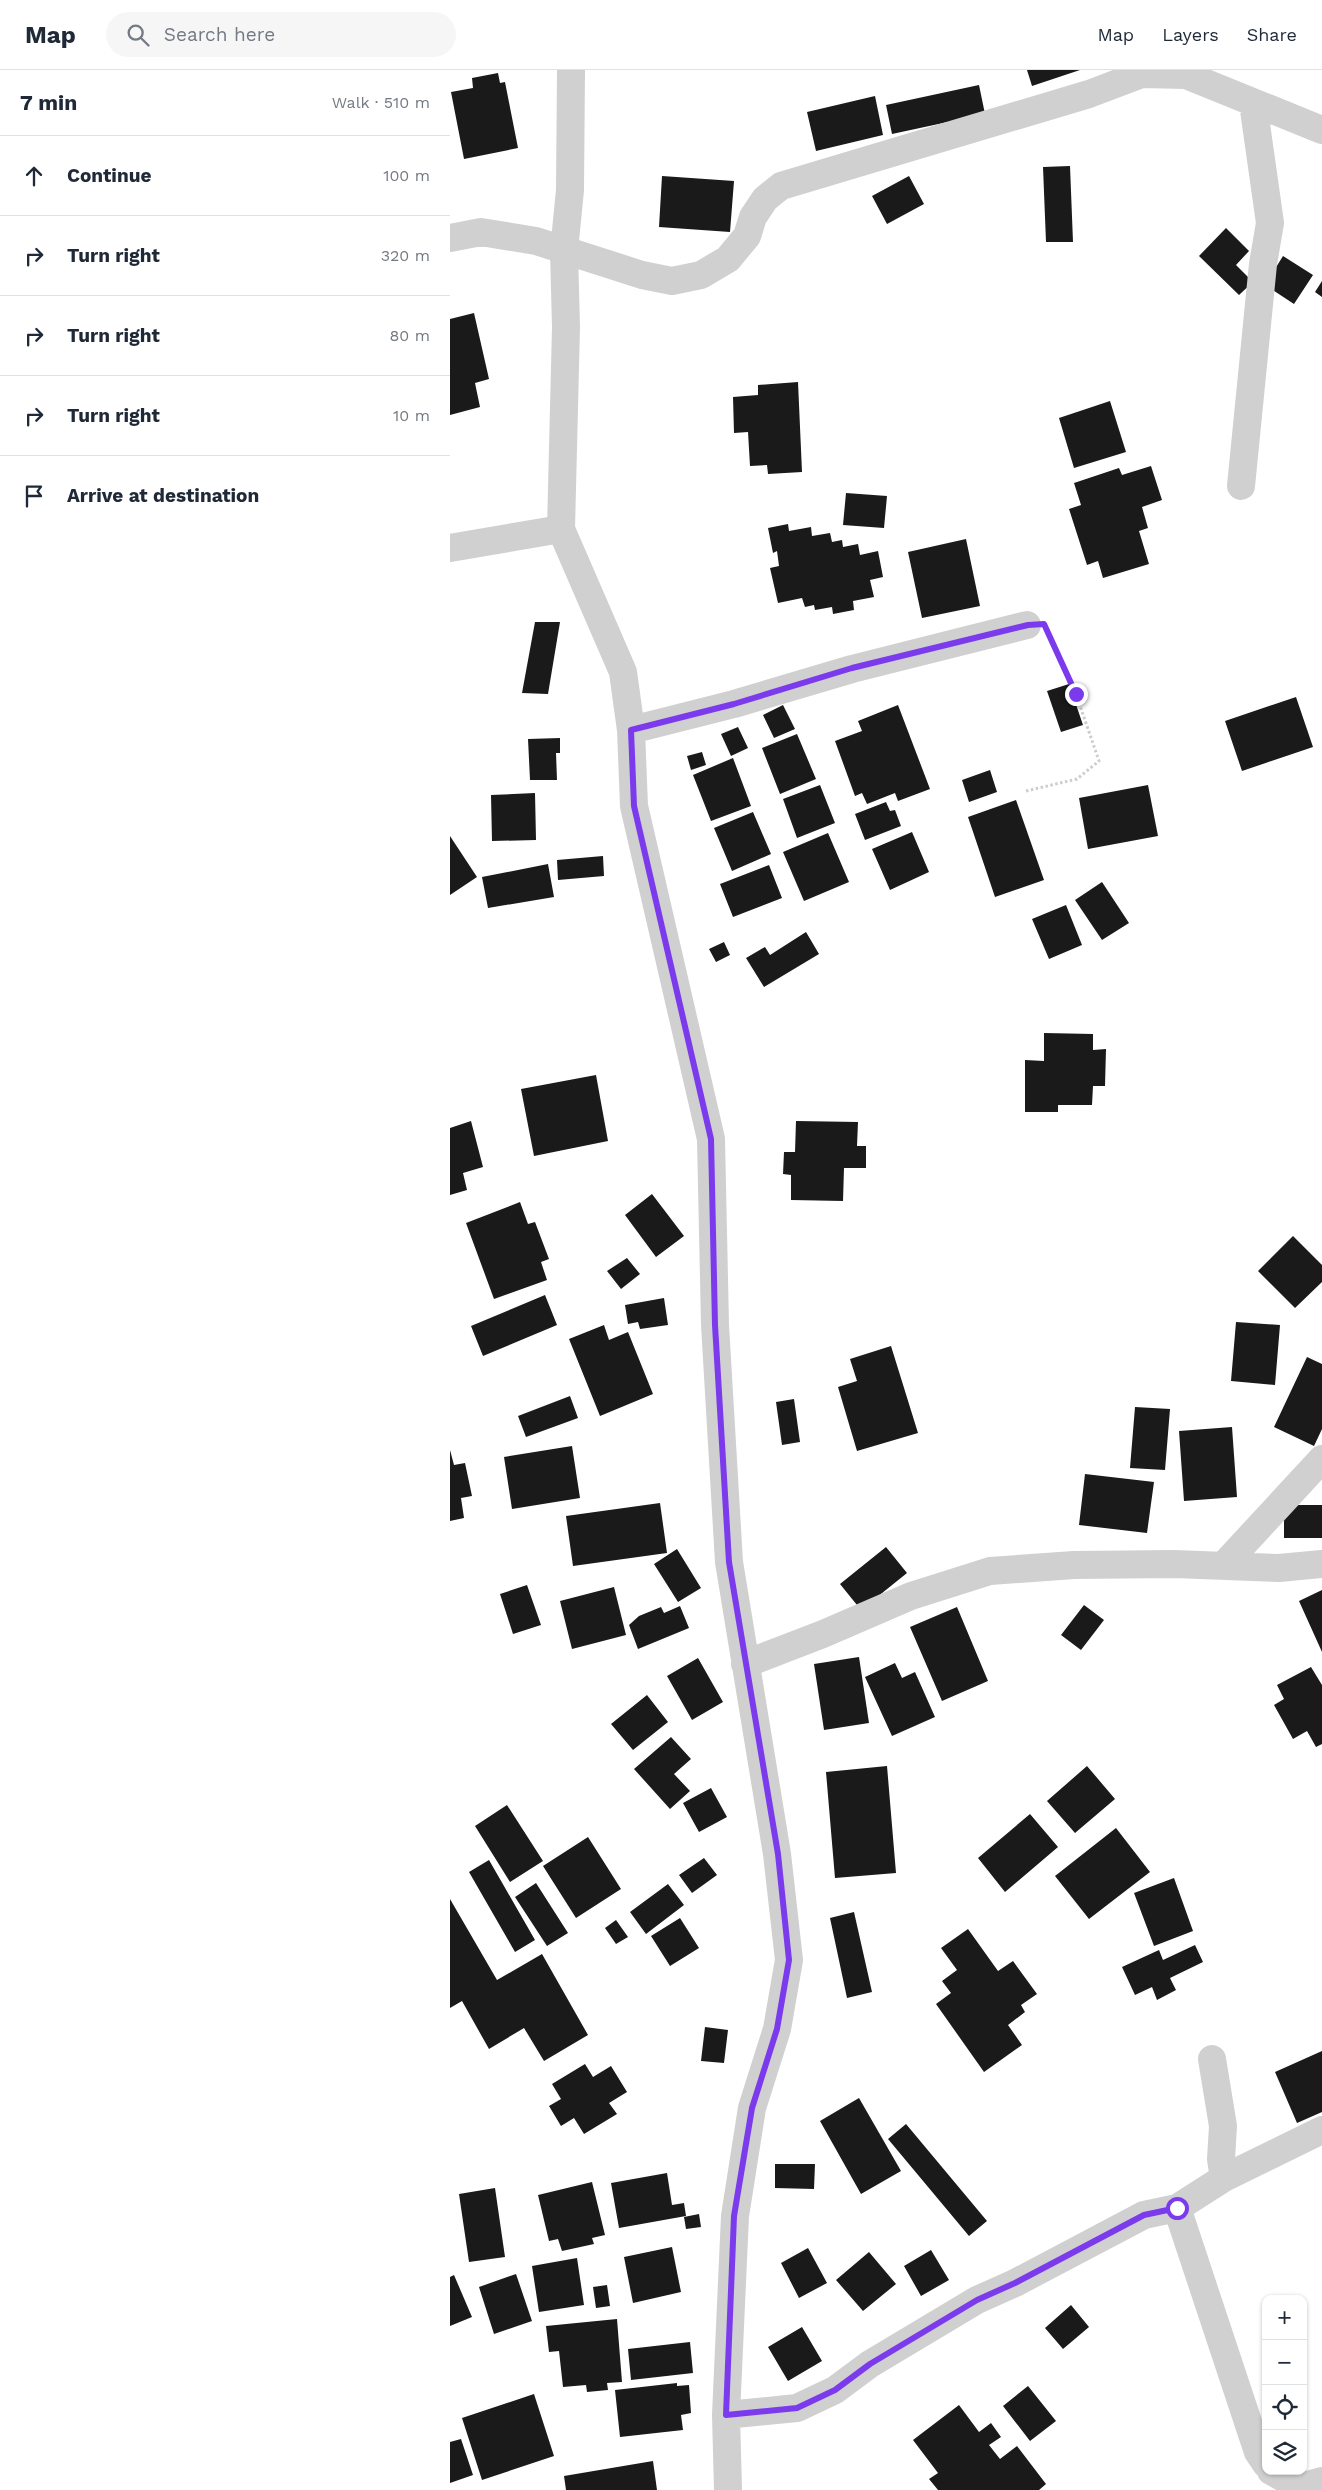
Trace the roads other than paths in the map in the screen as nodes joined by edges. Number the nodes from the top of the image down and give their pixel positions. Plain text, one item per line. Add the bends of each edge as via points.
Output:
1 (570, 70) edge
2 (1253, 103) junction
3 (1322, 130) edge
4 (450, 238) edge
5 (564, 251) junction
6 (1241, 486) dead end
7 (561, 529) junction
8 (450, 548) edge
9 (1028, 625) road end
10 (631, 730) junction
11 (1322, 1459) edge
12 (1322, 1564) edge
13 (1223, 1566) junction
14 (745, 1664) junction
15 (1212, 2059) dead end
16 (1322, 2130) edge
17 (1224, 2178) junction
18 (1177, 2208) junction
19 (726, 2415) junction
20 (1262, 2458) edge
21 (1278, 2475) edge
22 (1322, 2480) edge
23 (728, 2490) edge

1 - 5 street via 570,190
2 - 3 street
2 - 5 street via 1186,75 1142,74 1014,118 800,179 781,186 765,199 753,216 747,236 728,259 702,275 672,281
2 - 6 street via 1270,223
4 - 5 street via 481,232 536,241
5 - 7 street via 566,327
7 - 8 street
7 - 10 street via 623,672
9 - 10 street via 852,668 734,704
10 - 14 street via 634,806 711,1139 715,1325 729,1562
11 - 13 street
12 - 13 street via 1279,1568
13 - 14 street via 1074,1565 990,1570 911,1596
14 - 19 street via 778,1854 789,1960 777,2029 752,2108 734,2216
15 - 17 street via 1223,2126 1221,2159
16 - 17 street
17 - 18 street
18 - 19 street via 1144,2215 977,2300 870,2364 835,2390 797,2408
18 - 20 street
19 - 23 street
21 - 22 street via 1300,2487

